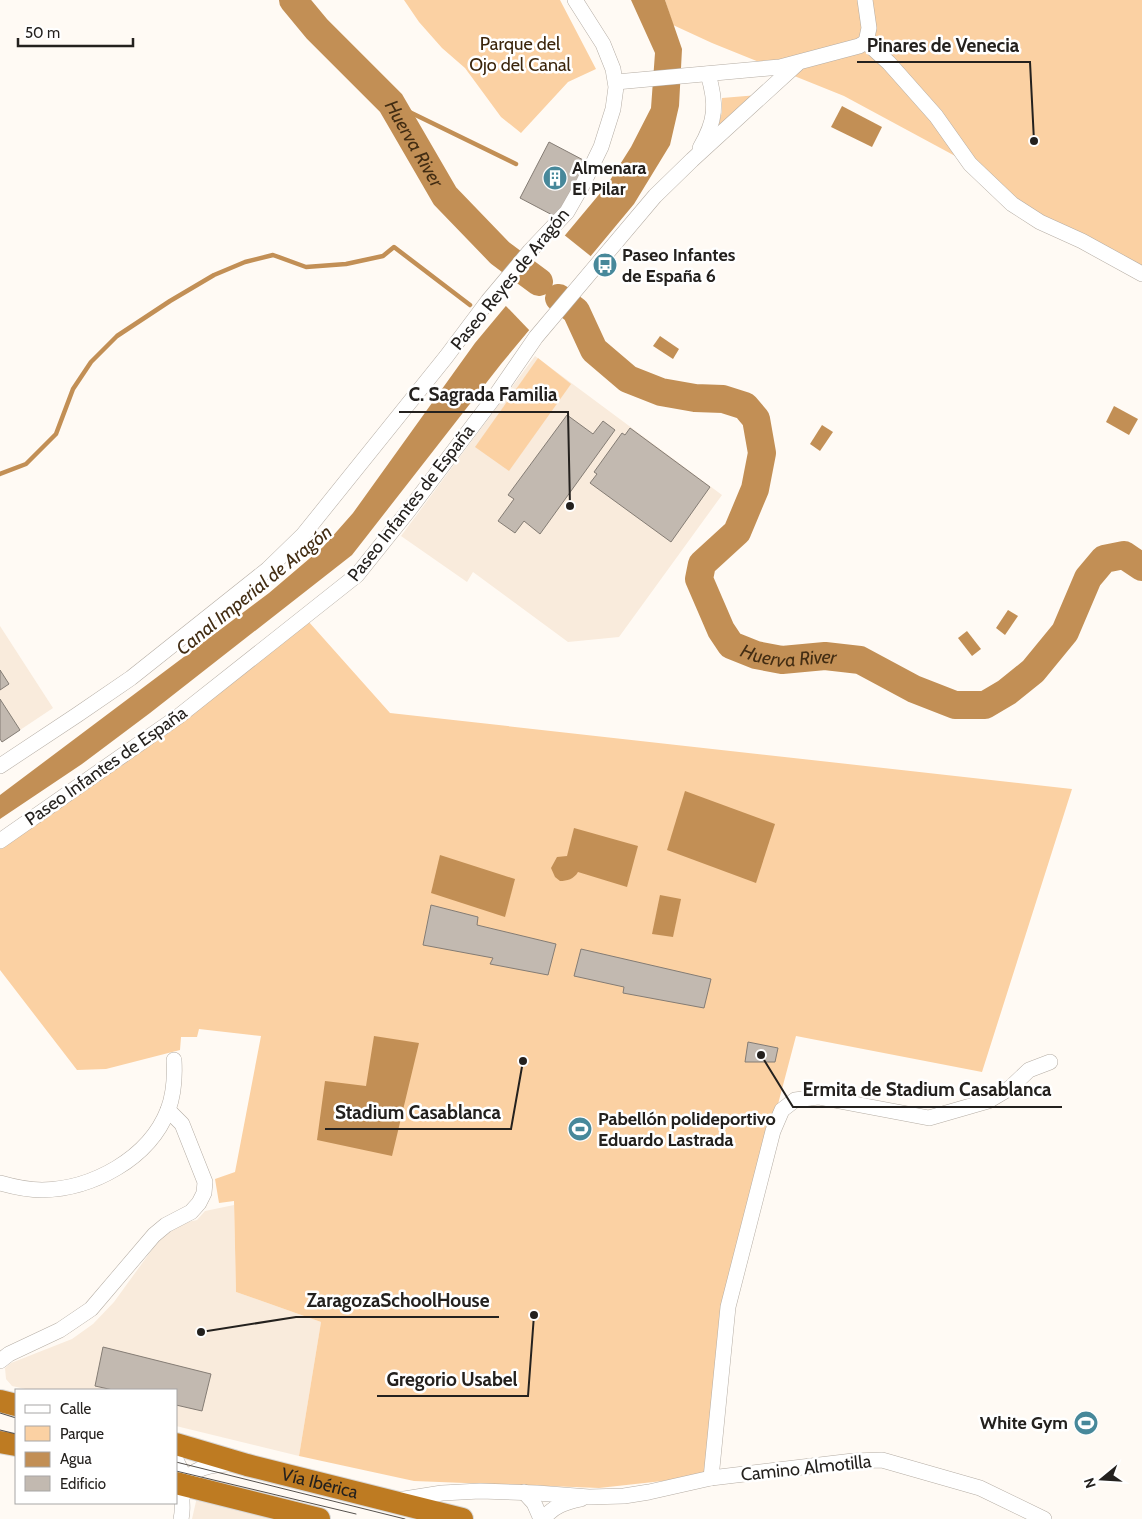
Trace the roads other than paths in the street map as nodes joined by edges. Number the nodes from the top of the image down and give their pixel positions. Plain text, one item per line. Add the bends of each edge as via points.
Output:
1 (575, 0) edge
2 (865, 0) edge
3 (866, 42) junction
4 (797, 64) junction
5 (708, 74) junction
6 (616, 82) junction
7 (692, 160) junction
8 (1142, 274) edge
9 (0, 766) edge
10 (0, 841) edge
11 (174, 1060) dead end
12 (1050, 1062) dead end
13 (168, 1110) junction
14 (0, 1183) edge
15 (0, 1361) edge
16 (0, 1401) edge
17 (15, 1405) edge
18 (0, 1442) edge
19 (178, 1445) edge
20 (15, 1446) edge
21 (178, 1464) edge
22 (247, 1465) junction
23 (711, 1478) junction
24 (181, 1490) edge
25 (524, 1492) junction
26 (589, 1497) junction
27 (393, 1500) junction
28 (176, 1504) edge
29 (172, 1519) edge
30 (181, 1519) edge
31 (318, 1519) edge
32 (462, 1519) edge
33 (542, 1519) edge
34 (1044, 1519) edge

1 - 6 street, Paseo Reyes de Aragón via 603,44
2 - 3 street via 869,28
3 - 4 street, Paseo Infantes de España
3 - 8 street via 936,116 970,164 1012,204 1040,222
4 - 5 street, Paseo Infantes de España
4 - 7 street, Paseo Infantes de España
5 - 6 street, Paseo Infantes de España
5 - 7 street, Paseo Infantes de España via 714,114 706,138
6 - 9 street, Paseo Reyes de Aragón via 614,108 597,154 566,212 494,294 309,528 275,562 130,678
7 - 10 street, Paseo Infantes de España via 655,196 536,337 409,510 351,580 179,716
11 - 13 street via 174,1085
12 - 23 street via 1030,1070 1010,1088 988,1101 929,1118 818,1097 796,1100 782,1110 773,1131 728,1308
13 - 14 street via 138,1152 102,1176 80,1184 40,1190
13 - 15 street via 182,1124 205,1182 199,1203 191,1212 154,1235 91,1309 60,1330
16 - 17 highway
18 - 20 highway
19 - 22 highway, Vía Ibérica
21 - 24 street via 182,1472
22 - 24 street via 215,1464 200,1468 191,1474
22 - 27 highway, Vía Ibérica
23 - 26 street, Camino Almotilla via 624,1496
23 - 34 street, Camino Almotilla via 882,1460 980,1488
24 - 30 street via 184,1508
24 - 31 highway, Vía Ibérica
25 - 26 street, Camino Almotilla
25 - 27 street, Camino Almotilla via 442,1493
25 - 33 street, Camino Almotilla
26 - 33 street, Camino Almotilla via 558,1506
27 - 32 highway, Vía Ibérica
28 - 29 street

